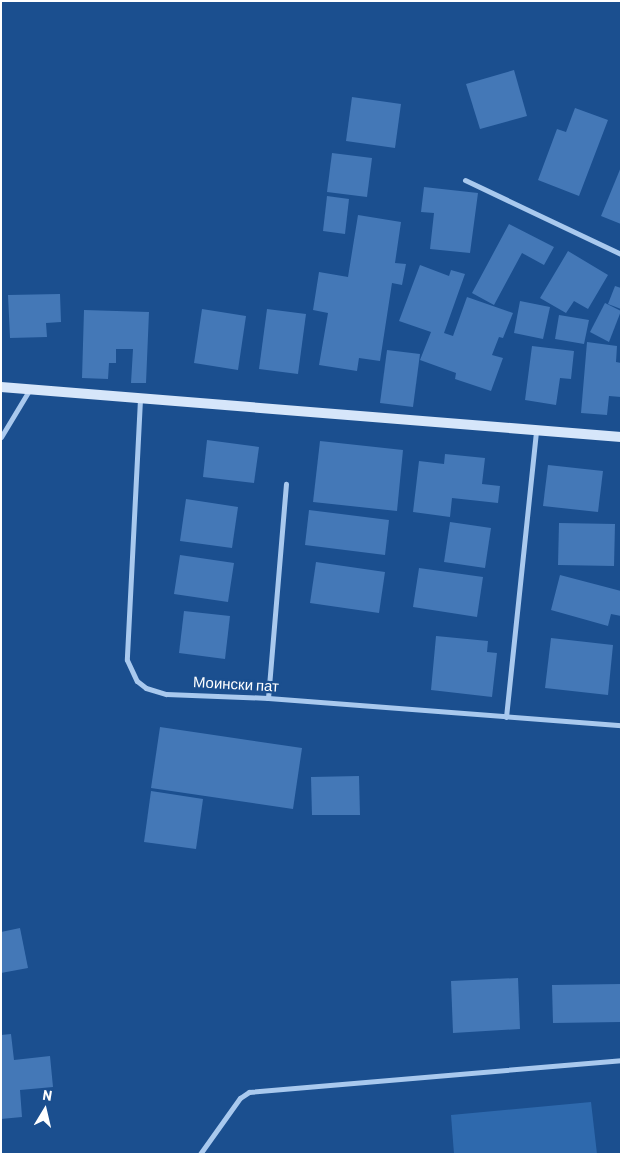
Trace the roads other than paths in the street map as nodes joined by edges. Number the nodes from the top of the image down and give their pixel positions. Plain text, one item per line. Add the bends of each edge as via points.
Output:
1 (465, 180) dead end
2 (621, 254) edge
3 (1, 387) edge
4 (30, 389) junction
5 (140, 399) junction
6 (536, 431) junction
7 (1, 437) edge
8 (621, 437) edge
9 (286, 484) dead end
10 (268, 698) junction
11 (506, 717) junction
12 (621, 725) edge
13 (621, 1060) edge
14 (200, 1154) edge

1 - 2 street
3 - 4 main road
4 - 5 main road
4 - 7 street
5 - 6 main road
5 - 10 street, Моински пат via 127,660 137,681 156,692
6 - 8 main road
6 - 11 street
9 - 10 street
10 - 11 street, Моински пат
11 - 12 street, Моински пат
13 - 14 street via 249,1092 240,1098

